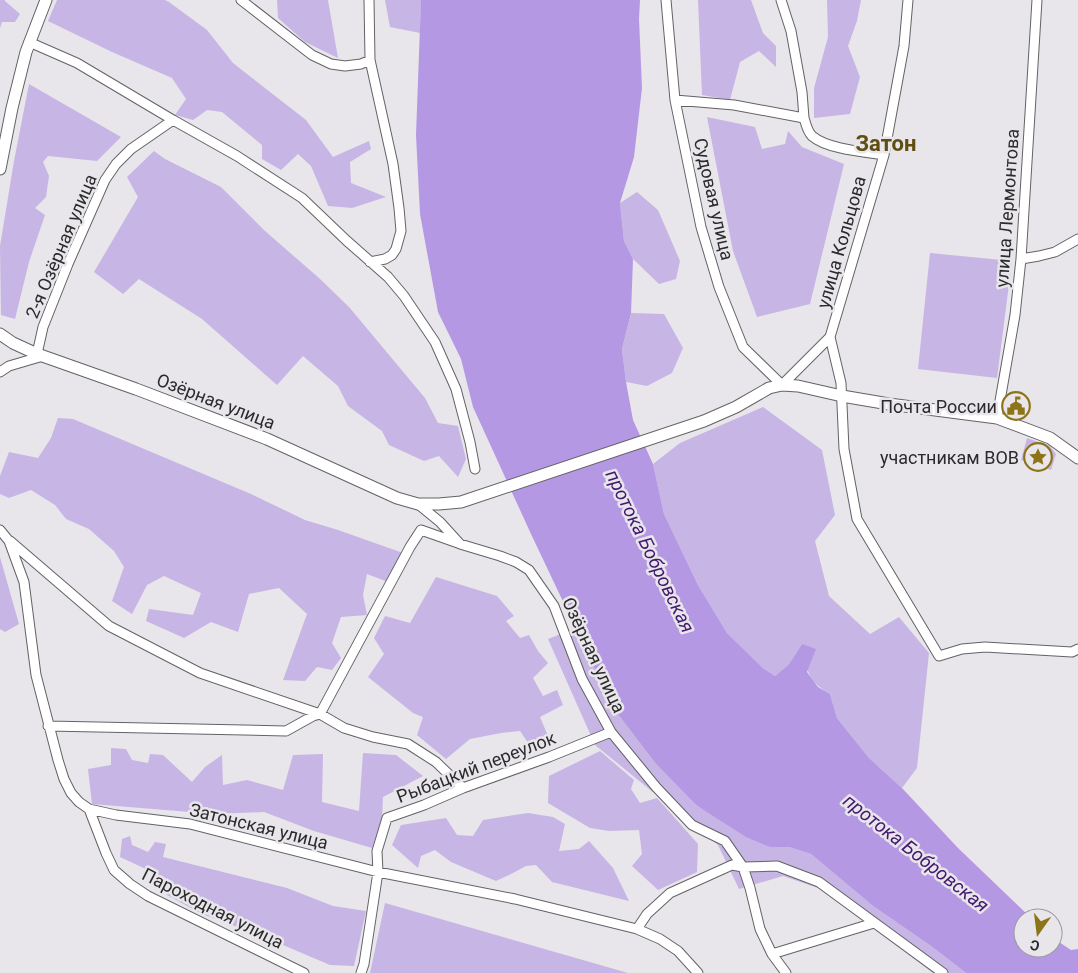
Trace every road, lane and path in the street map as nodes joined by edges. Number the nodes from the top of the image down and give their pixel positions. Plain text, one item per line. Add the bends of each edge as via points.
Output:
1 (46, 0) edge
2 (241, 0) edge
3 (369, 0) edge
4 (666, 0) edge
5 (781, 0) edge
6 (908, 0) edge
7 (1037, 0) edge
8 (29, 42) junction
9 (370, 60) junction
10 (675, 100) junction
11 (804, 118) junction
12 (173, 120) junction
13 (884, 155) junction
14 (0, 169) edge
15 (1078, 239) edge
16 (1021, 259) junction
17 (370, 262) junction
18 (0, 334) edge
19 (830, 337) junction
20 (40, 355) junction
21 (0, 372) edge
22 (782, 385) junction
23 (842, 396) junction
24 (997, 418) junction
25 (1078, 458) edge
26 (476, 469) dead end
27 (418, 504) junction
28 (0, 530) edge
29 (9, 541) junction
30 (460, 544) junction
31 (1078, 649) edge
32 (320, 714) junction
33 (48, 726) junction
34 (611, 732) junction
35 (463, 788) junction
36 (89, 809) junction
37 (743, 867) junction
38 (378, 872) junction
39 (874, 923) junction
40 (637, 929) junction
41 (772, 954) junction
42 (304, 973) edge
43 (361, 973) edge
44 (698, 973) edge
45 (786, 973) edge
46 (942, 973) edge

1 - 8 street
2 - 9 street via 312,55 331,64 345,66
3 - 9 street
4 - 10 street, Судовая улица
5 - 11 street via 791,31
6 - 13 street, улица Кольцова via 904,46
7 - 16 street, улица Лермонтова
8 - 12 street via 77,63
8 - 14 street
9 - 17 street via 393,164 400,231 392,255
10 - 11 street via 734,105
10 - 22 street, Судовая улица via 701,227 719,287 743,347
11 - 13 street via 812,136 824,142
12 - 17 street via 302,198
12 - 20 street, 2-я Озёрная улица via 131,148 105,180 43,327
13 - 19 street, улица Кольцова
15 - 16 street via 1055,252
16 - 24 street, улица Лермонтова
17 - 26 street via 404,296 435,342 456,389
18 - 20 street, Озёрная улица
19 - 22 street, улица Кольцова
19 - 23 street
20 - 21 street
20 - 27 street, Озёрная улица via 225,422 397,498
22 - 23 street
22 - 27 street, Озёрная улица via 769,388 704,421 460,502
23 - 24 street
23 - 31 street via 844,448 857,519 939,656 962,649 1072,652
24 - 25 street via 1050,438
27 - 30 street, Озёрная улица
28 - 29 street, Затонская улица
29 - 32 street via 108,626 200,672
29 - 33 street, Затонская улица via 24,582 36,675
30 - 32 street via 421,530
30 - 34 street, Озёрная улица via 516,562 529,570 554,606 582,679
32 - 33 street via 286,731
32 - 35 street via 344,728 408,744 436,762
33 - 36 street, Затонская улица via 71,793
34 - 35 street, Рыбацкий переулок
34 - 37 street, Озёрная улица via 692,825 725,842
35 - 38 street, Рыбацкий переулок via 387,818 377,851
36 - 38 street, Затонская улица via 190,824
36 - 42 street, Пароходная улица via 114,870 130,884
37 - 39 street via 777,866 819,882
37 - 40 street via 732,865 670,893
37 - 41 street, Озёрная улица via 760,929
38 - 40 street, Затонская улица via 515,899
38 - 43 street, Рыбацкий переулок
39 - 41 street
39 - 46 street
40 - 44 street, Затонская улица via 678,951
41 - 45 street, Озёрная улица

